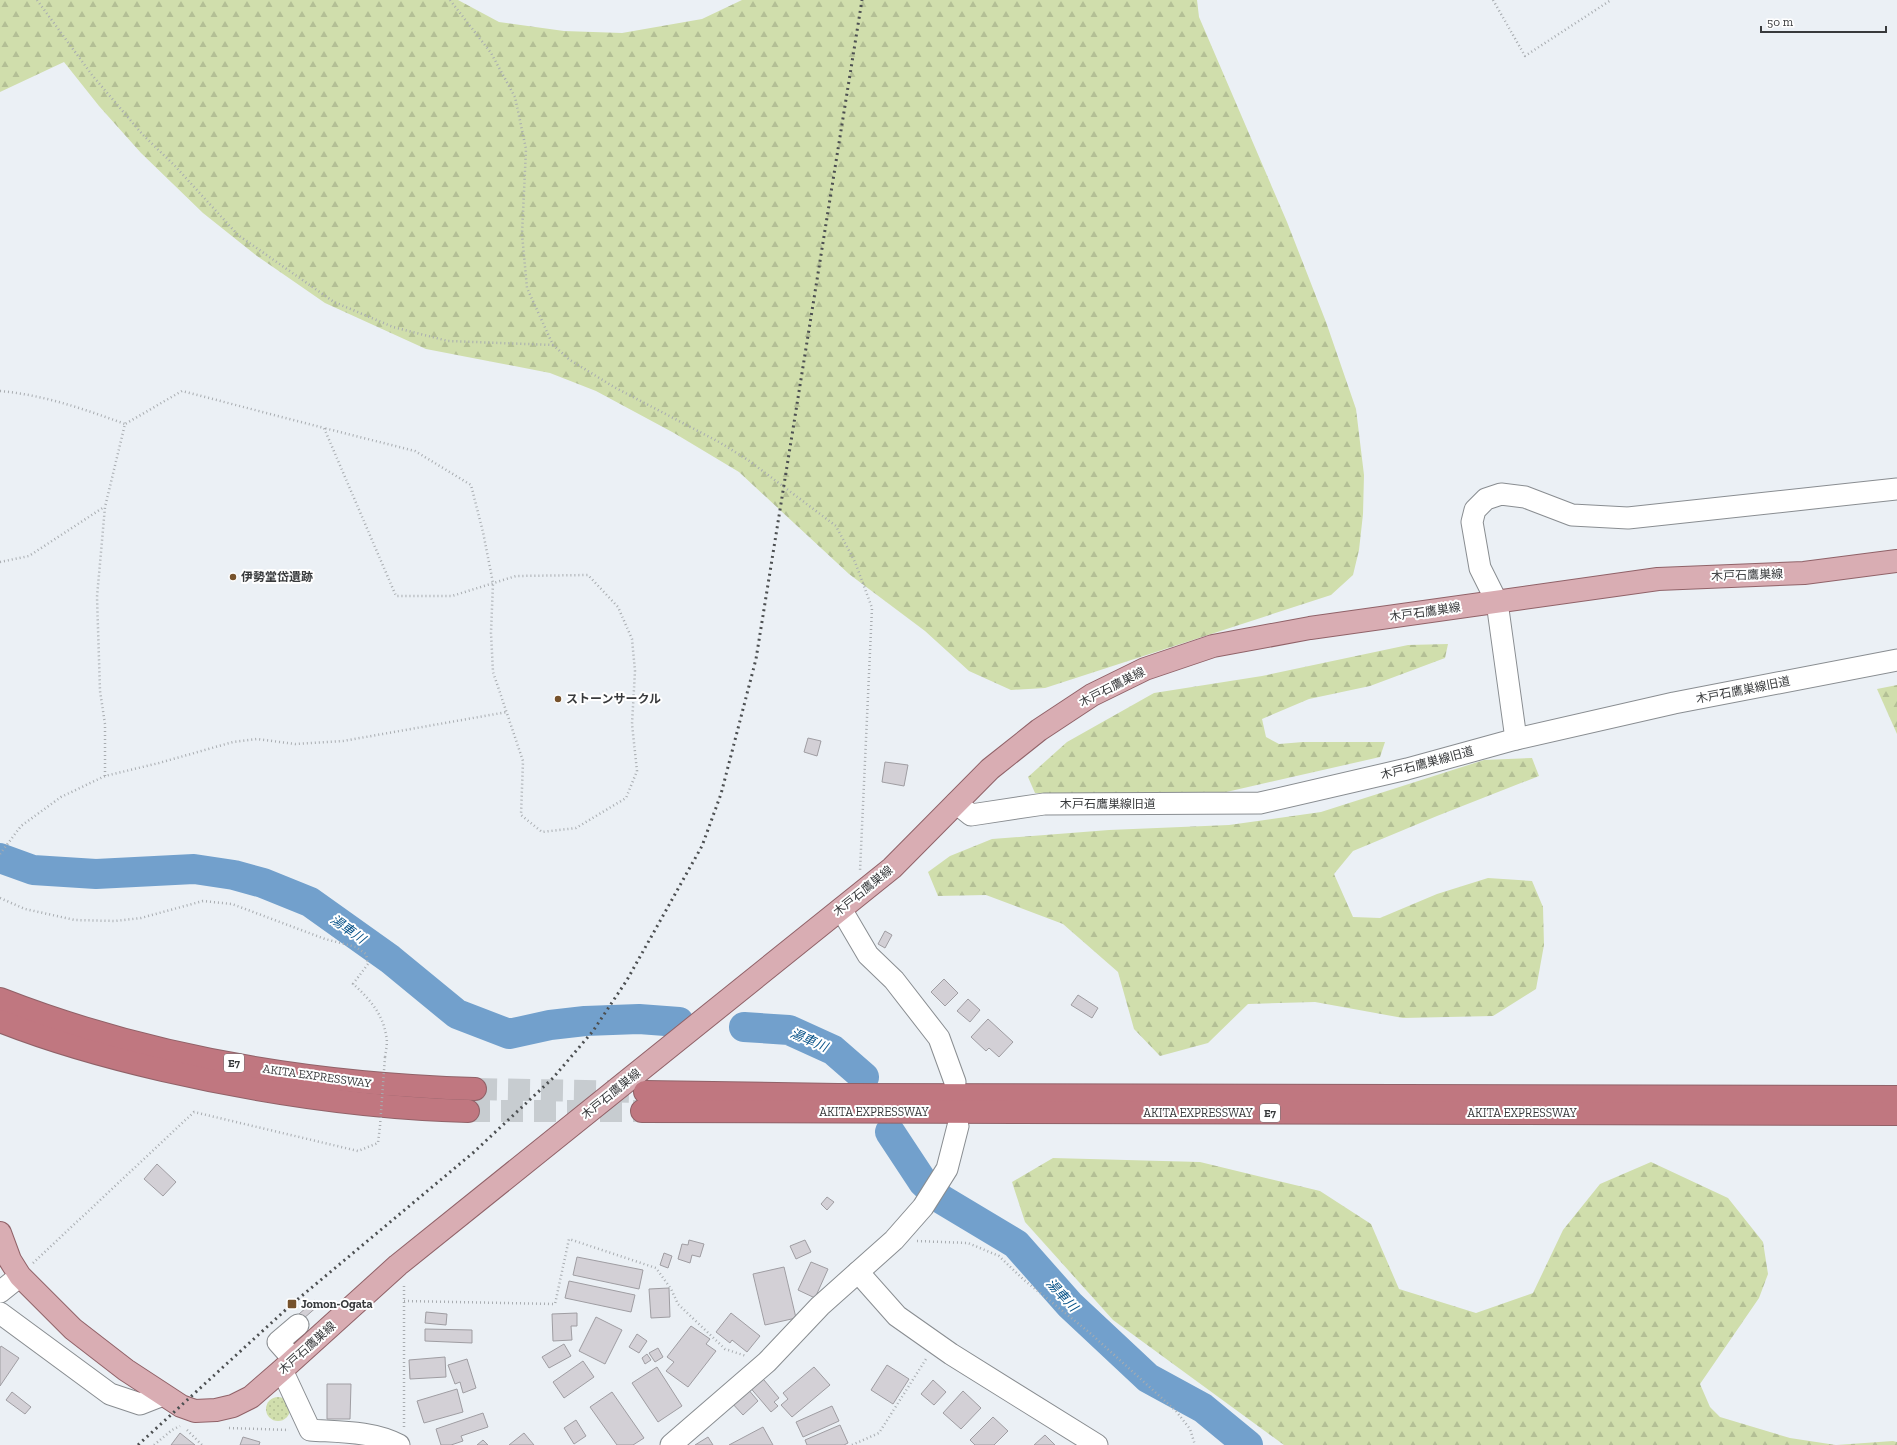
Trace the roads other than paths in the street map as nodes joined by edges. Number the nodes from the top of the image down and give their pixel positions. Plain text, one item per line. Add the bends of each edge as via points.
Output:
1 (1897, 489) edge
2 (1897, 561) edge
3 (1497, 602) junction
4 (1897, 660) edge
5 (1516, 739) junction
6 (956, 803) junction
7 (841, 909) junction
8 (0, 999) edge
9 (0, 1021) edge
10 (955, 1082) dead end
11 (475, 1089) tunnel mouth
12 (1897, 1097) edge
13 (468, 1112) tunnel mouth
14 (1897, 1114) edge
15 (958, 1126) dead end
16 (0, 1233) edge
17 (858, 1272) junction
18 (20, 1276) junction
19 (0, 1292) edge
20 (0, 1313) edge
21 (298, 1325) dead end
22 (284, 1361) junction
23 (163, 1395) junction
24 (402, 1437) edge
25 (672, 1445) edge
26 (1097, 1445) edge

1 - 3 street via 1628,518 1572,515 1525,497 1501,494 1486,499 1475,510 1472,522 1480,568
2 - 3 main road, 木戸石鷹巣線 via 1804,573 1658,579
3 - 5 street
3 - 6 main road, 木戸石鷹巣線 via 1310,628 1213,646 1145,669 1092,695 1039,730 990,769
4 - 5 street, 木戸石鷹巣線旧道 via 1674,703
5 - 6 street, 木戸石鷹巣線旧道 via 1385,774 1260,803 1044,804 972,815
6 - 7 main road, 木戸石鷹巣線 via 892,868
7 - 10 street via 868,955 894,980 939,1038
7 - 22 main road, 木戸石鷹巣線 via 398,1265
8 - 11 highway, AKITA EXPRESSWAY / E7 via 133,1042 278,1072 374,1084
9 - 13 highway, AKITA EXPRESSWAY / E7 via 96,1053 202,1079 343,1102
12 - 14 highway, AKITA EXPRESSWAY / E7 via 838,1095 644,1102
15 - 17 street via 947,1169 923,1207 894,1240
16 - 18 main road, 木戸石鷹巣線 via 10,1260
17 - 25 street via 820,1306 767,1362
17 - 26 street via 898,1316 936,1344
18 - 19 street
18 - 23 main road, 木戸石鷹巣線 via 72,1329
20 - 23 street via 110,1394 140,1404
21 - 22 street via 278,1342
22 - 23 main road, 木戸石鷹巣線 via 251,1397 232,1406 195,1411
22 - 24 street via 310,1430 363,1434 389,1439

